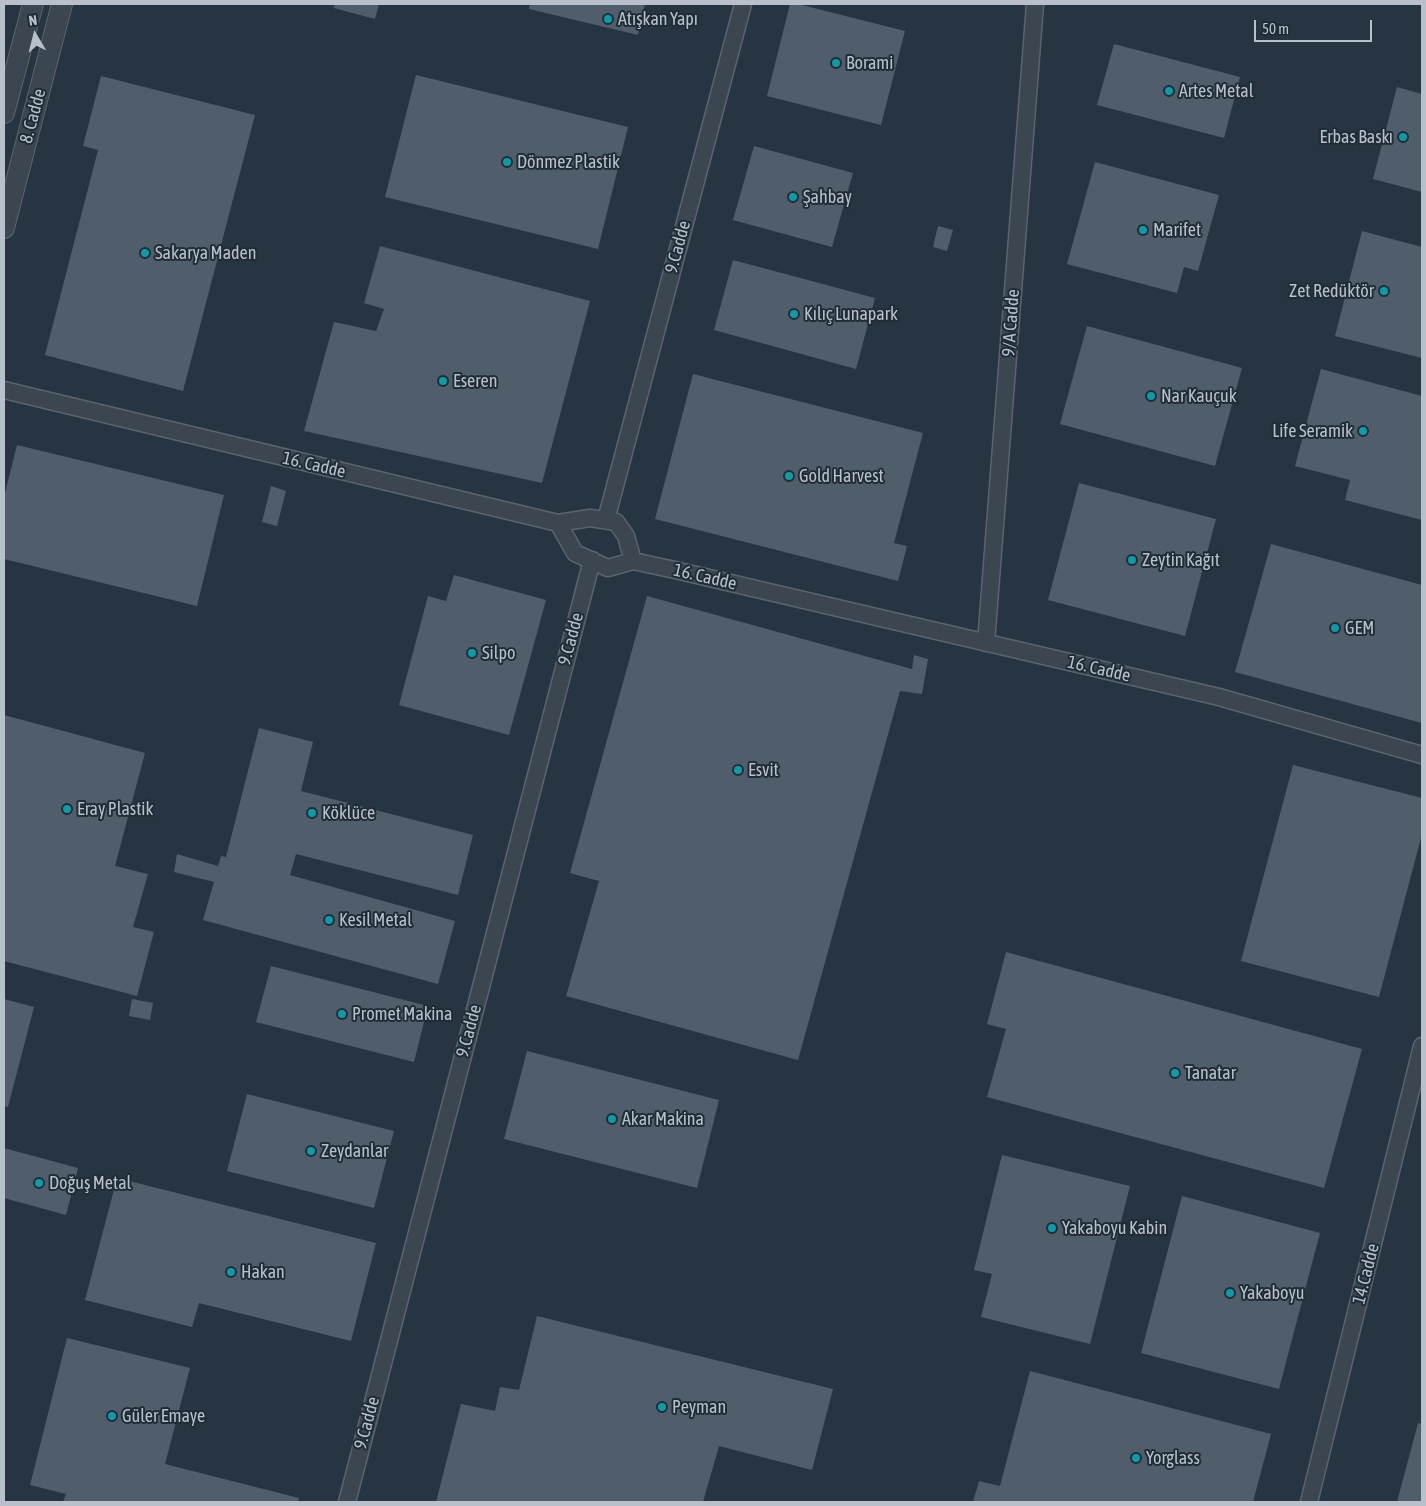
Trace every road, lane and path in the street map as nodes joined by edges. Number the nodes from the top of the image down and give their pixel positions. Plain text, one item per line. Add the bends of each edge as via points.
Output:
1 (33, 4) edge
2 (62, 4) edge
3 (743, 4) edge
4 (1035, 4) edge
5 (4, 113) edge
6 (4, 228) edge
7 (4, 390) edge
8 (606, 520) junction
9 (558, 524) junction
10 (592, 560) junction
11 (633, 561) junction
12 (986, 643) junction
13 (1422, 755) edge
14 (1422, 1046) edge
15 (347, 1502) edge
16 (1309, 1502) edge

1 - 5 street, 8. Cadde
2 - 6 street, 8. Cadde
3 - 8 street, 9.Cadde
4 - 12 street, 9/A Cadde
7 - 9 street, 16. Cadde
8 - 9 street via 590,518
8 - 11 street via 616,522 626,536
9 - 10 street, 16. Cadde via 575,553
10 - 11 street, 16. Cadde via 608,568
10 - 15 street, 9.Cadde
11 - 12 street, 16. Cadde
12 - 13 street, 16. Cadde via 1219,697
14 - 16 street, 14.Cadde

